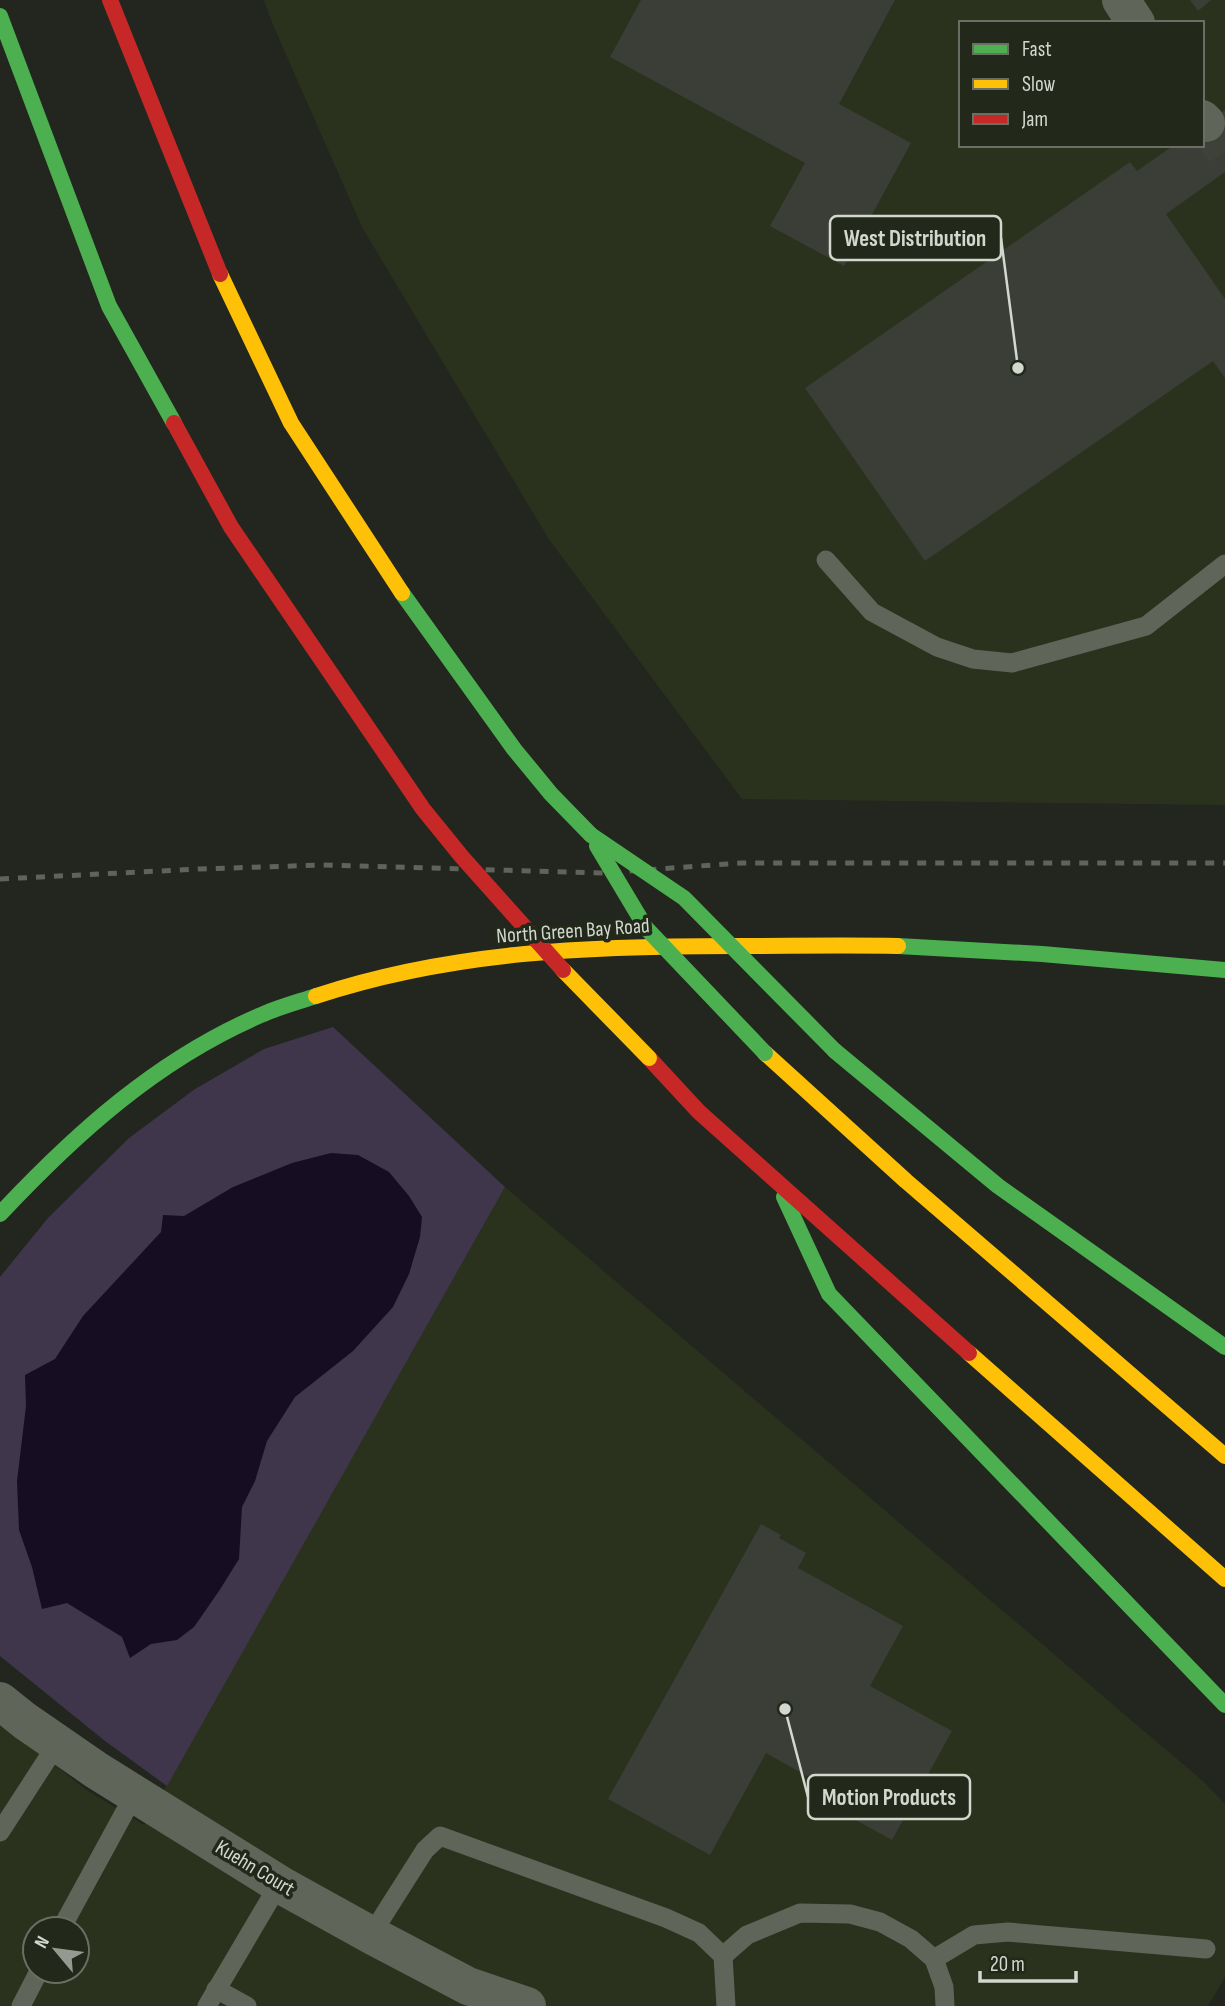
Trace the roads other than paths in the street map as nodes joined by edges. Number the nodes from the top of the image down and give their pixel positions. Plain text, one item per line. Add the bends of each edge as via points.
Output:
1 (110, 0) edge
2 (1121, 0) edge
3 (0, 16) edge
4 (1135, 21) edge
5 (826, 560) dead end
6 (1225, 564) edge
7 (591, 835) junction
8 (1225, 970) edge
9 (41, 1170) junction
10 (777, 1183) junction
11 (0, 1190) edge
12 (0, 1214) edge
13 (1225, 1348) edge
14 (1225, 1456) edge
15 (1225, 1579) edge
16 (0, 1701) edge
17 (1225, 1704) edge
18 (57, 1744) junction
19 (134, 1795) junction
20 (0, 1832) edge
21 (279, 1884) junction
22 (69, 1915) edge
23 (371, 1935) junction
24 (1206, 1949) dead end
25 (723, 1956) junction
26 (934, 1959) junction
27 (32, 1985) edge
28 (211, 1997) edge
29 (21, 2006) edge
30 (247, 2006) edge
31 (527, 2006) edge
32 (726, 2006) edge
33 (945, 2006) edge

1 - 7 main road via 222,278 291,422 389,576 514,749
2 - 4 street
3 - 10 main road, bridge via 109,306 231,527 435,825 557,965 699,1112
5 - 6 lane via 873,612 937,647 973,659 1012,663 1146,626
7 - 13 main road, bridge via 684,898 835,1051 998,1186
7 - 14 main road, bridge via 646,928 765,1053
8 - 9 main road, North Green Bay Road via 858,945 606,948 440,964 353,984 258,1015 144,1082
9 - 11 main road
9 - 12 main road, North Green Bay Road
10 - 15 main road
10 - 17 main road via 829,1294
16 - 18 street, Kuehn Court
18 - 19 street, Kuehn Court
18 - 20 lane
19 - 21 street, Kuehn Court
19 - 22 lane
21 - 23 street, Kuehn Court
21 - 28 lane
23 - 25 lane via 425,1850 440,1836 666,1917 699,1933
23 - 31 street, Kuehn Court via 468,1986
24 - 26 lane via 1008,1932 974,1935
25 - 26 lane via 747,1936 800,1913 826,1912 880,1922
25 - 32 lane
26 - 33 lane
27 - 29 lane
28 - 30 lane

